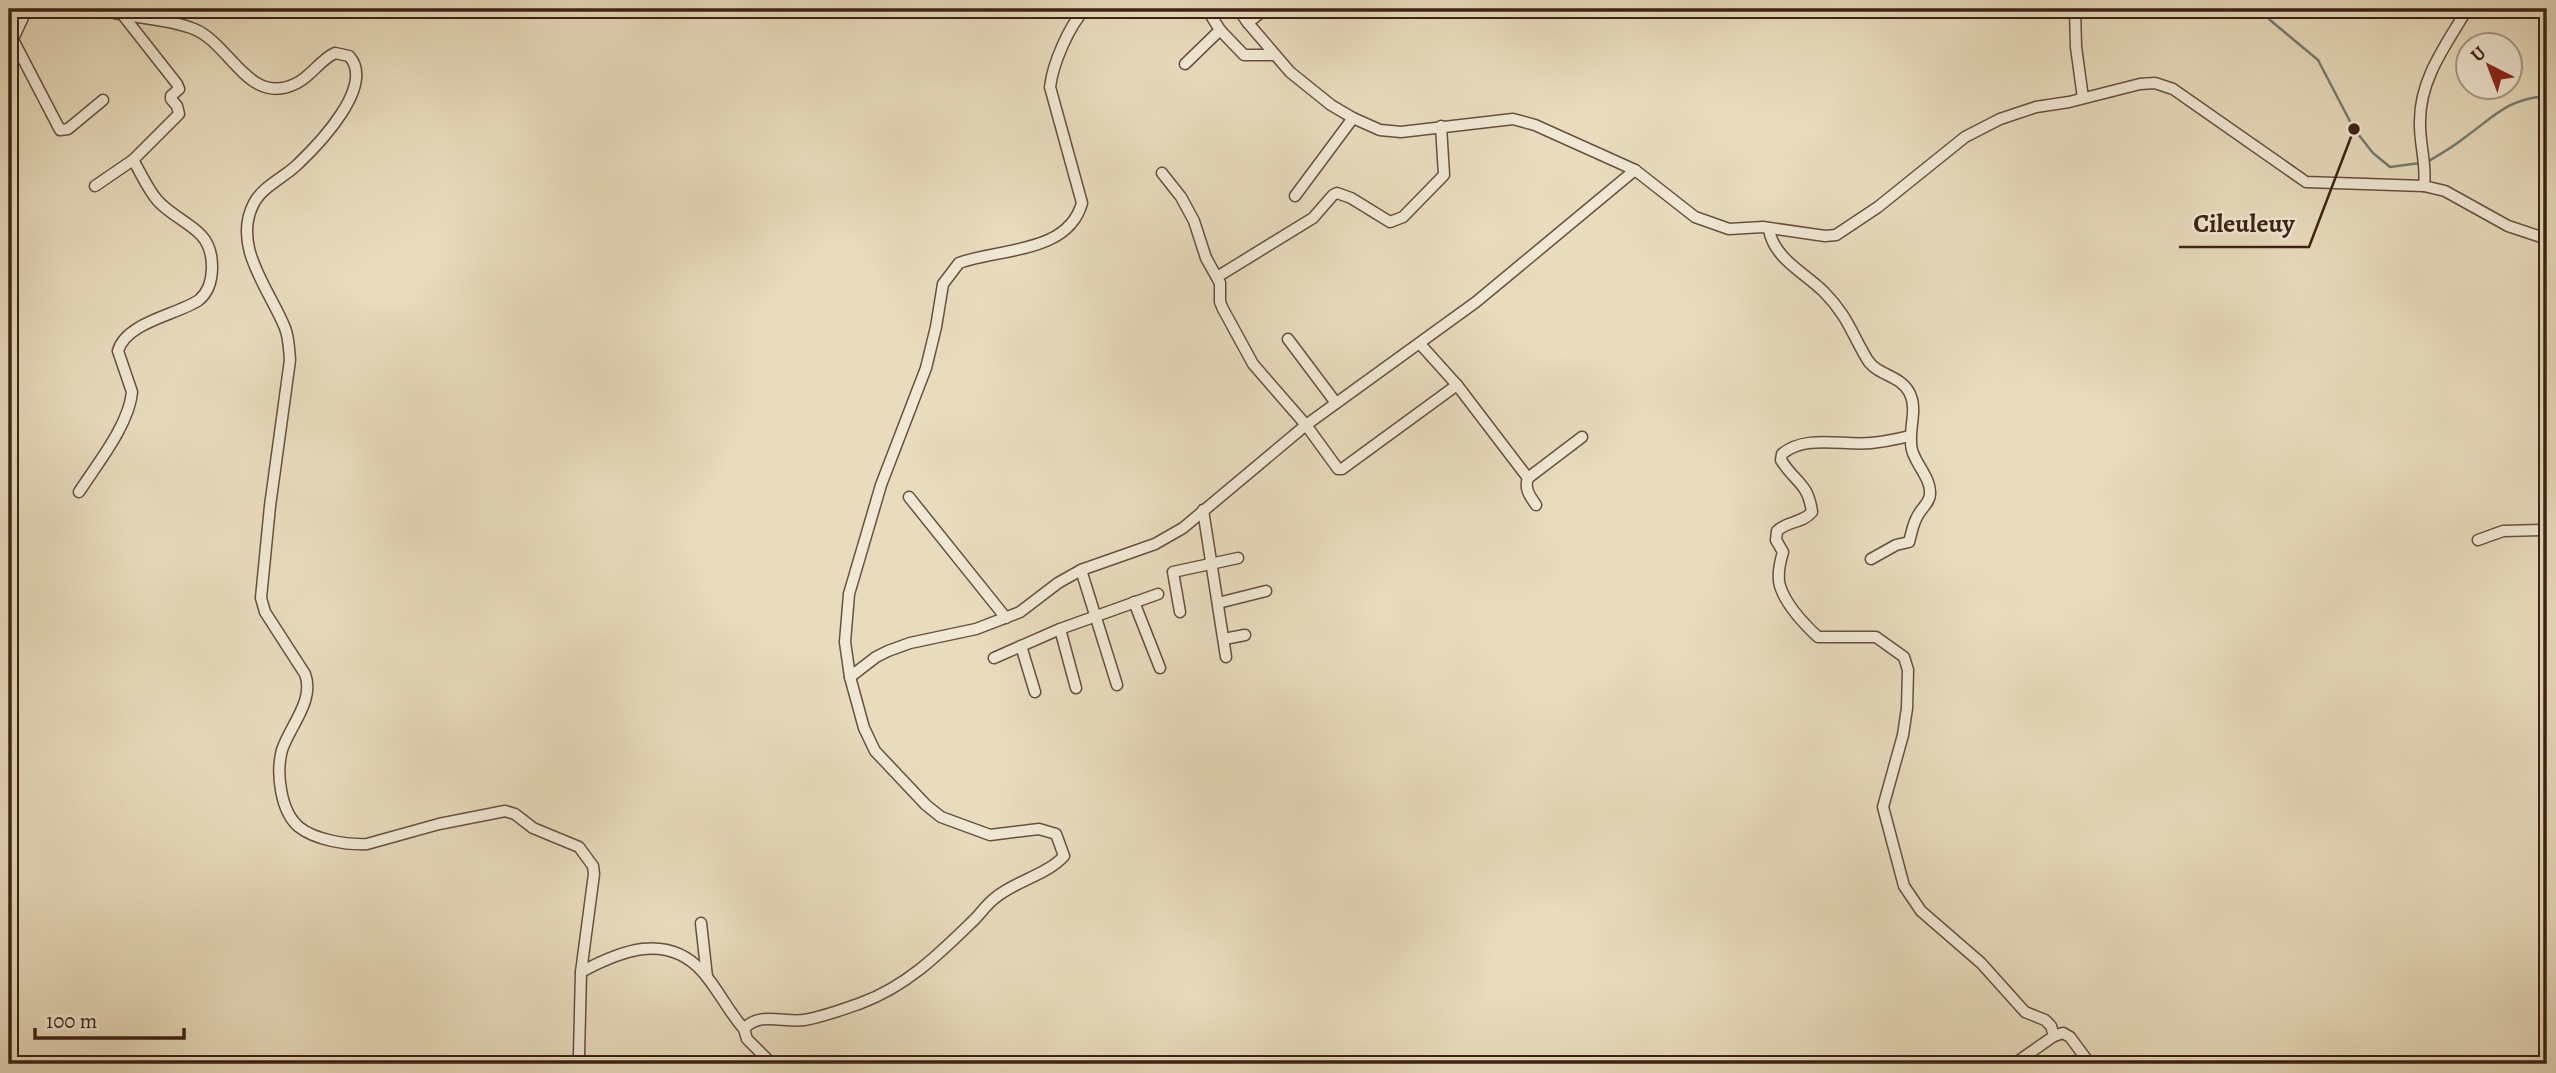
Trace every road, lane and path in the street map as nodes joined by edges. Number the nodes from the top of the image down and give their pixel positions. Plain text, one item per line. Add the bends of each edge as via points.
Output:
1 (27, 9) edge
2 (99, 9) edge
3 (1085, 9) edge
4 (1206, 9) edge
5 (1238, 9) edge
6 (1265, 9) edge
7 (2075, 9) edge
8 (122, 14) junction
9 (2463, 16) dead end
10 (1248, 23) junction
11 (1220, 30) junction
12 (11, 36) edge
13 (1274, 55) junction
14 (1185, 64) dead end
15 (2083, 98) junction
16 (103, 100) dead end
17 (1353, 118) junction
18 (1441, 126) junction
19 (133, 160) junction
20 (1635, 170) junction
21 (1162, 173) dead end
22 (95, 186) dead end
23 (2424, 186) junction
24 (1295, 196) dead end
25 (1769, 229) junction
26 (2547, 239) edge
27 (1217, 277) junction
28 (1288, 339) dead end
29 (1421, 345) junction
30 (1457, 385) junction
31 (1336, 403) junction
32 (1306, 425) junction
33 (1910, 436) junction
34 (1582, 437) dead end
35 (1528, 478) junction
36 (79, 492) dead end
37 (909, 497) dead end
38 (1536, 505) dead end
39 (1203, 510) junction
40 (2547, 530) edge
41 (2478, 540) dead end
42 (1238, 558) dead end
43 (1871, 559) dead end
44 (1210, 563) junction
45 (1081, 570) junction
46 (1266, 591) dead end
47 (1158, 594) dead end
48 (1134, 602) junction
49 (1218, 603) junction
50 (1180, 612) dead end
51 (1096, 617) junction
52 (1006, 618) junction
53 (1060, 629) junction
54 (1245, 635) dead end
55 (1224, 639) junction
56 (1021, 646) junction
57 (994, 657) dead end
58 (1226, 657) dead end
59 (1160, 668) dead end
60 (850, 677) junction
61 (1117, 685) dead end
62 (1076, 688) dead end
63 (1035, 692) dead end
64 (701, 923) dead end
65 (581, 972) junction
66 (707, 977) junction
67 (744, 1029) junction
68 (2054, 1036) junction
69 (583, 1064) edge
70 (772, 1064) edge
71 (2014, 1064) edge
72 (2090, 1064) edge

1 - 12 street
2 - 8 street
3 - 60 street via 1053,69 1050,87 1082,203 1079,212 1070,226 1045,240 959,262 943,285 926,368 881,485 849,594 845,642
4 - 11 street
5 - 10 street
6 - 10 street
7 - 15 street
8 - 19 street via 179,89 171,99 179,114
8 - 65 street via 205,34 263,87 295,84 335,53 349,56 356,69 340,117 296,166 258,198 248,227 256,273 285,329 290,360 261,598 309,684 281,754 280,784 289,813 305,831 341,843 367,844 505,811 579,848 594,874
9 - 23 street via 2429,74 2421,105
10 - 13 street
11 - 13 street via 1244,55
11 - 14 street
12 - 16 street via 60,130 68,129
13 - 17 street via 1314,93
15 - 23 street via 2155,83 2173,89 2306,182
15 - 25 street via 2036,107 1965,137 1836,235
17 - 18 street via 1380,130 1401,132
17 - 24 street
18 - 20 street via 1513,119
18 - 27 street via 1444,175 1403,217 1390,222 1336,193 1313,218
19 - 22 street
19 - 36 street via 159,202 204,239 211,281 196,302 143,324 120,345 132,399 122,424
20 - 25 street via 1695,217 1729,229
20 - 29 street
21 - 27 street via 1188,208
23 - 26 street via 2445,191 2489,217
25 - 33 street via 1774,246 1844,315 1873,366 1909,391 1913,411
27 - 32 street via 1220,302 1253,364
28 - 31 street
29 - 30 street
29 - 31 street
30 - 32 street via 1342,469 1334,466
30 - 35 street
31 - 32 street
32 - 39 street
33 - 43 street via 1930,488 1929,499 1917,515 1909,542
33 - 68 street via 1871,443 1814,443 1783,454 1785,467 1807,489 1812,512 1785,524 1775,535 1783,552 1780,585 1818,637 1876,637 1904,657 1907,708 1883,807 1904,886 1921,911 1981,963 2025,1012 2045,1020
34 - 35 street
35 - 38 street via 1528,494
37 - 52 street
39 - 44 street
39 - 45 street via 1155,544
40 - 41 street via 2503,531
42 - 44 street
44 - 49 street
44 - 50 street via 1174,572
45 - 51 street
45 - 52 street
46 - 49 street
47 - 48 street
48 - 51 street
48 - 59 street
49 - 55 street
51 - 53 street
51 - 61 street
52 - 60 street via 888,651
53 - 56 street
53 - 62 street
54 - 55 street
55 - 58 street
56 - 57 street
56 - 63 street
60 - 67 street via 874,751 926,805 941,817 990,835 1040,829 1056,834 1064,856 994,899 903,984 862,1003 803,1020 758,1019
64 - 66 street
65 - 66 street via 611,956 646,947 686,959
65 - 69 street via 579,1055
66 - 67 street
67 - 70 street via 747,1039
68 - 71 street
68 - 72 street via 2063,1033 2070,1037

